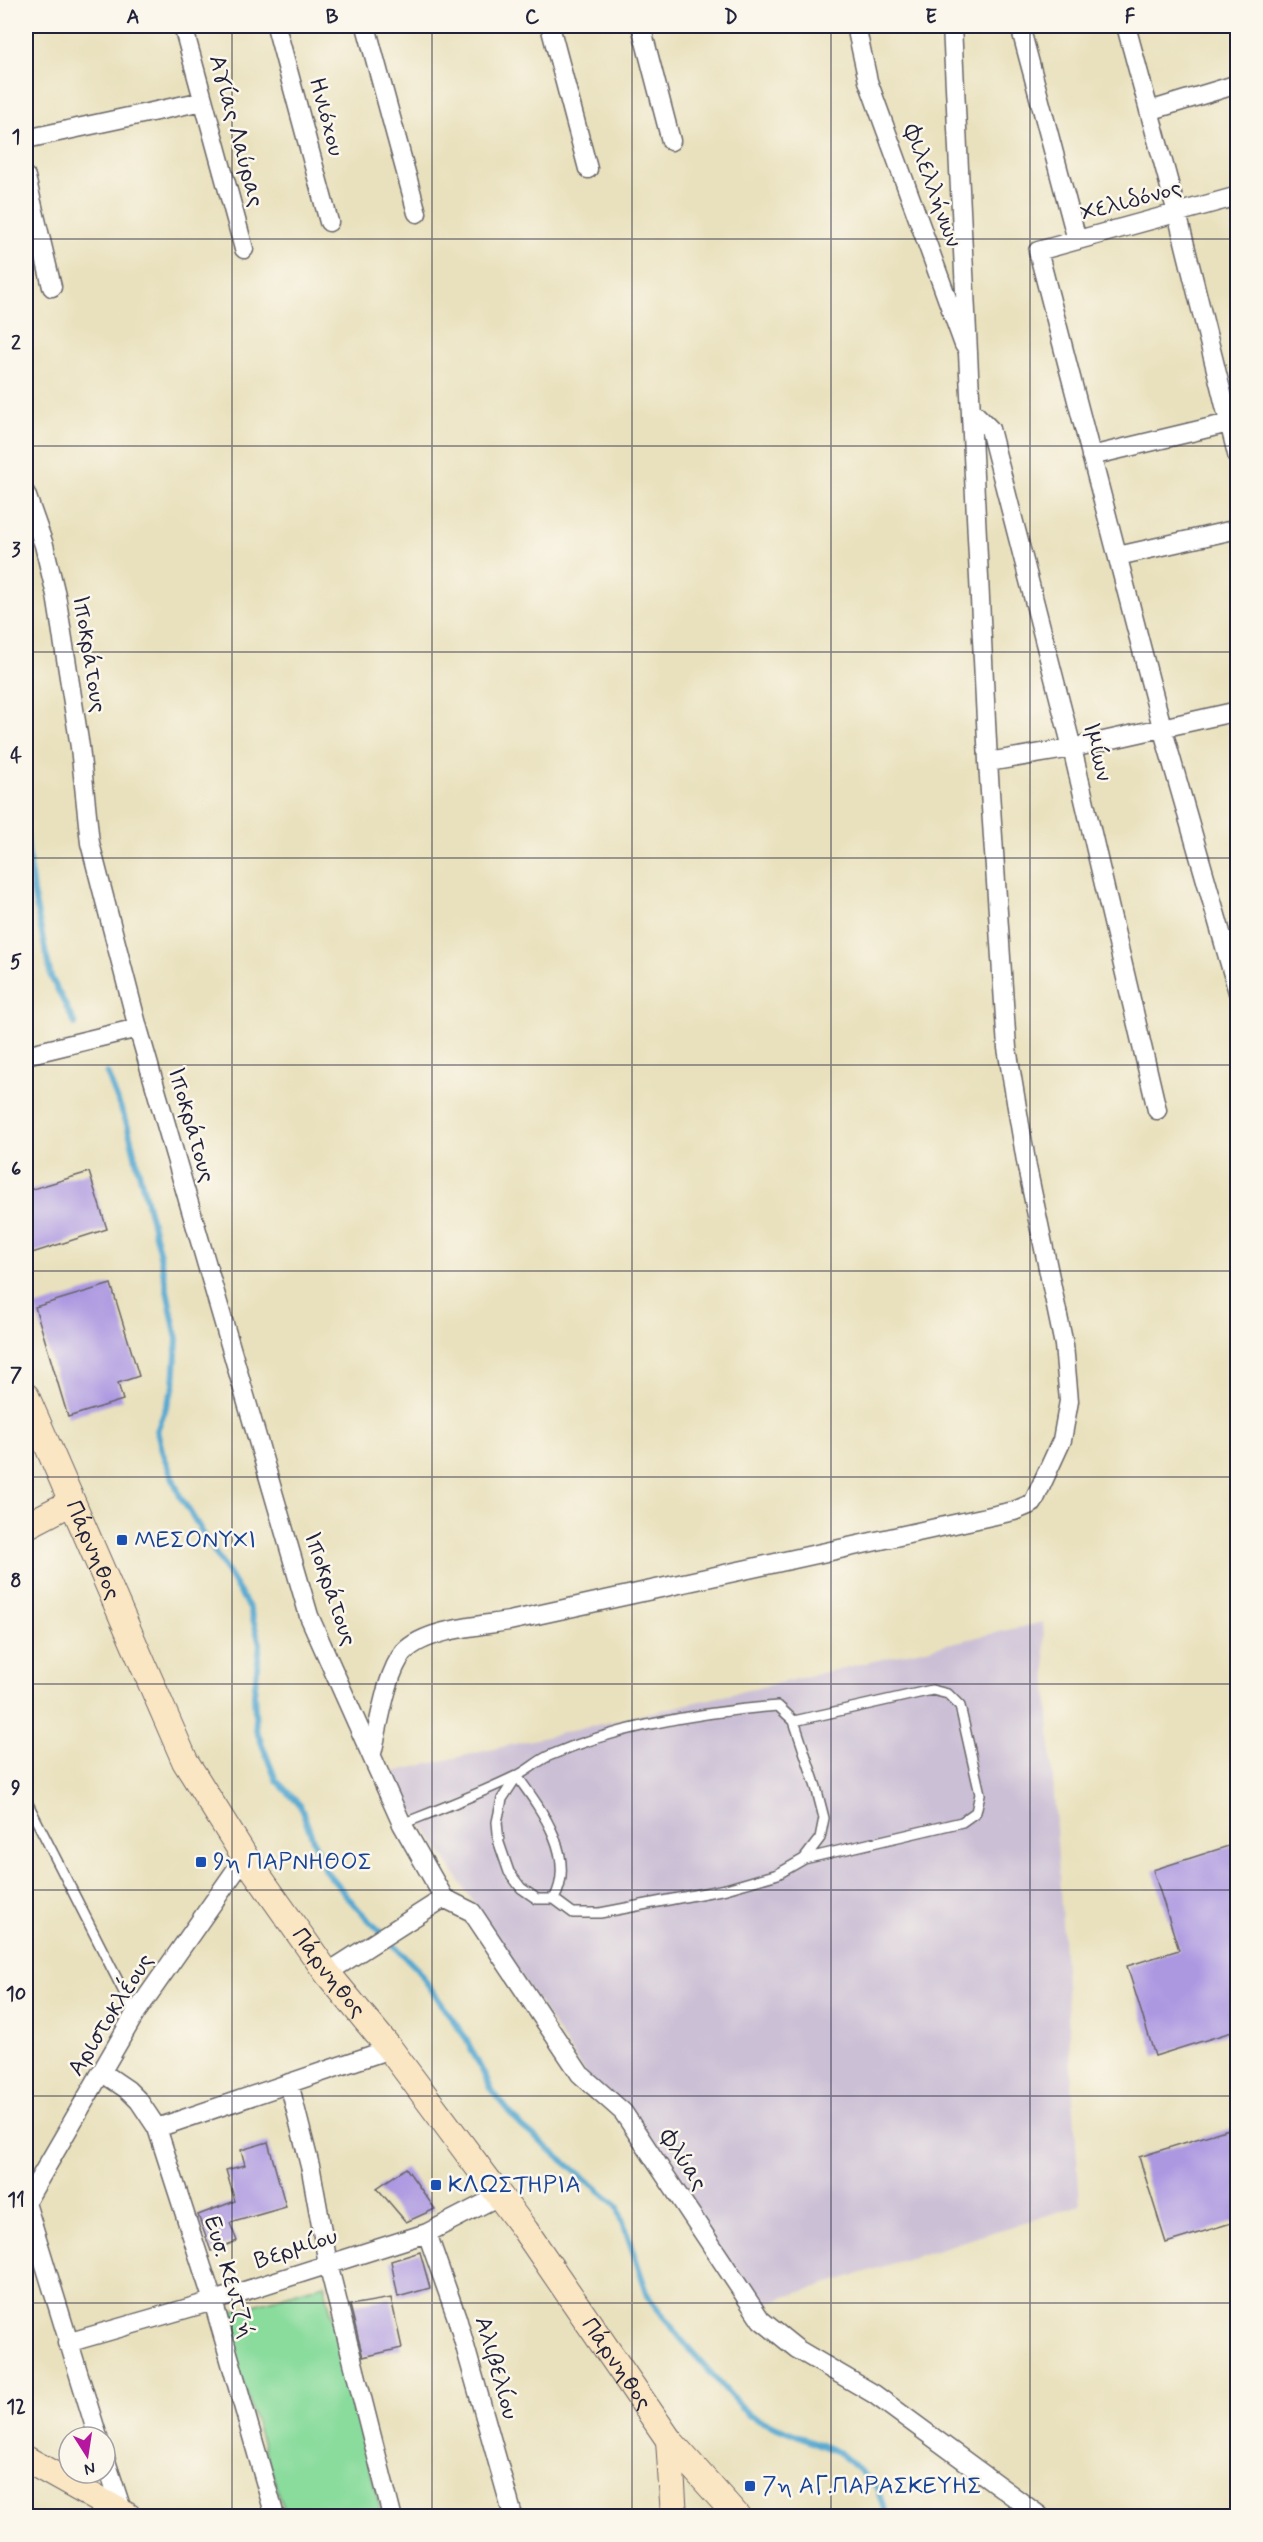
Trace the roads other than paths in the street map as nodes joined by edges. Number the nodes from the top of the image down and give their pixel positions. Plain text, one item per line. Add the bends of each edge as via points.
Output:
1 (183, 26) edge
2 (276, 26) edge
3 (366, 26) edge
4 (550, 26) edge
5 (641, 26) edge
6 (856, 26) edge
7 (952, 26) edge
8 (1020, 26) edge
9 (1126, 26) edge
10 (1238, 84) edge
11 (203, 101) junction
12 (1149, 111) junction
13 (26, 139) edge
14 (671, 141) dead end
15 (588, 170) dead end
16 (26, 177) edge
17 (1238, 196) edge
18 (417, 213) dead end
19 (1177, 213) junction
20 (329, 222) dead end
21 (1077, 240) junction
22 (244, 249) dead end
23 (52, 287) dead end
24 (970, 362) junction
25 (973, 412) junction
26 (1229, 423) junction
27 (1236, 449) edge
28 (1091, 456) junction
29 (26, 494) edge
30 (1238, 529) edge
31 (1118, 556) junction
32 (1238, 711) edge
33 (1162, 728) junction
34 (1072, 748) junction
35 (988, 762) junction
36 (1238, 992) edge
37 (138, 1028) junction
38 (26, 1055) edge
39 (1157, 1110) dead end
40 (26, 1396) edge
41 (70, 1503) junction
42 (26, 1526) edge
43 (794, 1720) junction
44 (372, 1753) junction
45 (517, 1776) junction
46 (26, 1800) edge
47 (402, 1824) junction
48 (245, 1857) junction
49 (804, 1859) junction
50 (444, 1898) junction
51 (554, 1899) junction
52 (327, 1972) junction
53 (135, 2014) junction
54 (390, 2049) junction
55 (103, 2073) junction
56 (289, 2083) junction
57 (157, 2128) junction
58 (499, 2196) junction
59 (26, 2203) edge
60 (427, 2234) junction
61 (328, 2264) junction
62 (213, 2301) junction
63 (68, 2343) junction
64 (94, 2425) edge
65 (669, 2440) junction
66 (26, 2460) edge
67 (114, 2485) edge
68 (125, 2515) edge
69 (274, 2517) edge
70 (392, 2517) edge
71 (513, 2517) edge
72 (674, 2517) edge
73 (737, 2517) edge
74 (1040, 2517) edge

1 - 11 street, Αγίας Λαύρας
2 - 20 street, Ηνιόχου
3 - 18 street
4 - 15 street
5 - 14 street
6 - 24 street, Φιλελλήνων via 868,81
7 - 24 street
8 - 21 street
9 - 12 street
10 - 12 street
11 - 13 street
11 - 22 street, Αγίας Λαύρας
12 - 19 street
16 - 23 street
17 - 19 street, Χελιδόνος
19 - 21 street, Χελιδόνος
19 - 26 street
21 - 28 street, Χελιδόνος via 1038,251
24 - 25 street
25 - 34 street, Ιμίων via 990,429
25 - 35 street
26 - 27 street
26 - 28 street
28 - 31 street
29 - 37 street, Ιποκράτους via 56,596 80,747 90,843
30 - 31 street
31 - 33 street
32 - 33 street
33 - 34 street
33 - 36 street
34 - 35 street
34 - 39 street, Ιμίων
35 - 44 street via 1007,1048 1064,1345 1069,1401 1062,1440 1033,1503 979,1519 438,1634 404,1653 393,1673
37 - 38 street
37 - 44 street, Ιποκράτους via 309,1616
40 - 41 main road, Πάρνηθος
41 - 42 main road
41 - 48 main road, Πάρνηθος via 185,1761
43 - 45 lane via 778,1706 698,1715 644,1726 549,1755
43 - 49 lane via 824,1818 820,1838
43 - 49 lane via 932,1690 948,1694 960,1706 981,1794 976,1812 962,1822
44 - 47 street
45 - 47 lane
45 - 51 lane via 550,1825 557,1846 562,1878
45 - 51 lane via 502,1799 497,1822 499,1844 509,1872 521,1888 537,1899
46 - 53 lane
47 - 50 street
48 - 52 main road, Πάρνηθος
48 - 53 street, Αριστοκλέους
49 - 51 lane via 778,1874 726,1888 600,1913 573,1913
50 - 52 street
50 - 74 street, Φλύας via 472,1912 580,2074 623,2112 761,2320 797,2349 874,2394
52 - 54 main road, Πάρνηθος
53 - 55 street, Αριστοκλέους
54 - 56 street
54 - 58 main road, Πάρνηθος
55 - 57 street, Ευσ. Κεντζή via 139,2101
55 - 59 street, Αριστοκλέους
56 - 57 street
56 - 61 street
57 - 62 street, Ευσ. Κεντζή
58 - 60 street, Βερμίου
58 - 65 main road, Πάρνηθος
59 - 63 street
60 - 61 street, Βερμίου
60 - 71 street, Αλιβελίου via 457,2318
61 - 62 street, Βερμίου
61 - 70 street
62 - 63 street, Βερμίου
62 - 69 street, Ευσ. Κεντζή
63 - 64 street
65 - 72 main road
65 - 73 main road, Πάρνηθος
66 - 68 main road
67 - 68 street

